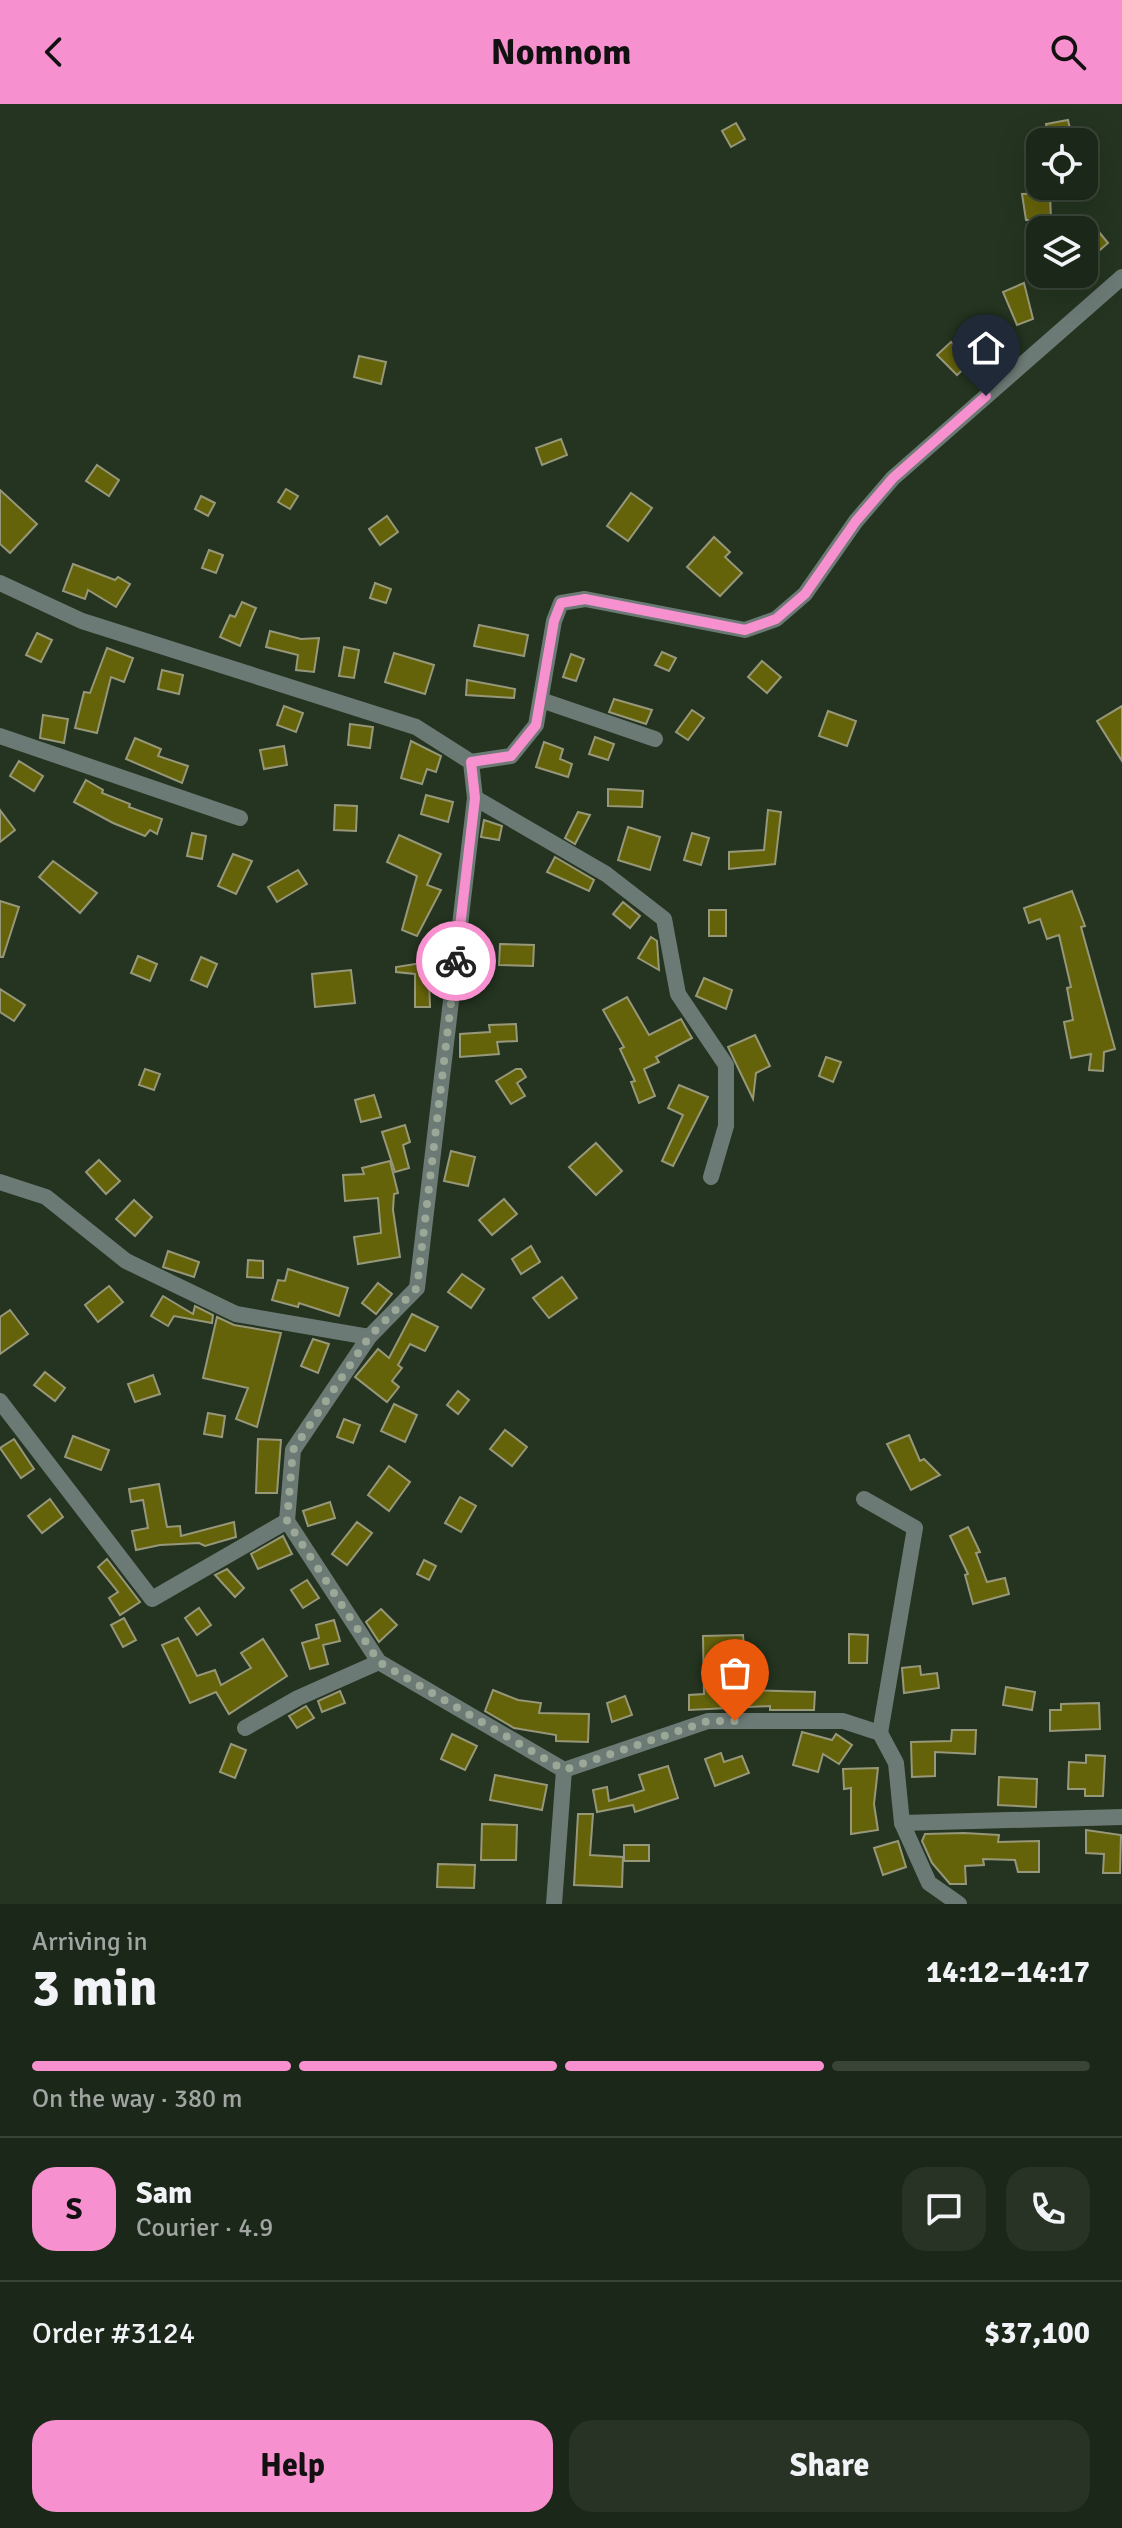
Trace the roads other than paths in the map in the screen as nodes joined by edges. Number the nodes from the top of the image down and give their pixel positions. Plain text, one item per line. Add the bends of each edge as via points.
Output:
1 (1122, 277) edge
2 (0, 583) edge
3 (541, 700) junction
4 (0, 736) edge
5 (655, 739) dead end
6 (471, 762) junction
7 (475, 798) junction
8 (240, 818) dead end
9 (711, 1177) dead end
10 (0, 1182) edge
11 (369, 1337) junction
12 (0, 1401) edge
13 (864, 1499) dead end
14 (287, 1521) junction
15 (379, 1662) junction
16 (245, 1728) dead end
17 (880, 1733) junction
18 (564, 1770) junction
19 (1122, 1817) edge
20 (902, 1823) junction
21 (554, 1904) edge
22 (959, 1904) edge

1 - 3 street via 893,478 805,594 776,619 745,630 585,599 561,603
2 - 6 street via 82,621 416,727
3 - 5 street
3 - 6 street via 536,725 511,756
4 - 8 street
6 - 7 street
7 - 9 street via 606,874 664,919 678,994 726,1065 726,1126
7 - 11 street via 417,1288
10 - 11 street via 46,1197 126,1261 236,1314
11 - 14 street via 293,1450
12 - 14 street via 152,1599
13 - 17 street via 915,1528
14 - 15 street
15 - 16 street
15 - 18 street
17 - 18 street via 843,1721 708,1721
17 - 20 street via 896,1763
18 - 21 street
19 - 20 street
20 - 22 street via 929,1883

